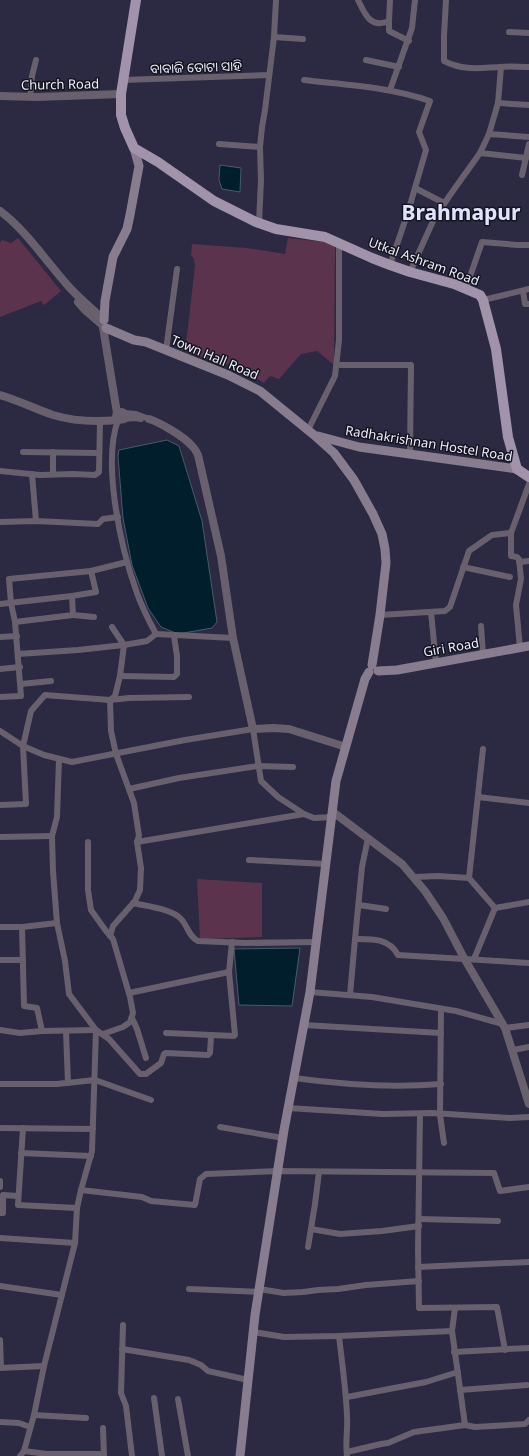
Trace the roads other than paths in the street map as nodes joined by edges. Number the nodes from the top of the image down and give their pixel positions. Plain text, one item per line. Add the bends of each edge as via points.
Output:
1 (136, 0) edge
2 (276, 0) edge
3 (358, 0) edge
4 (390, 0) edge
5 (414, 0) edge
6 (446, 0) edge
7 (389, 22) junction
8 (509, 32) dead end
9 (529, 32) edge
10 (274, 38) junction
11 (303, 39) dead end
12 (409, 41) junction
13 (36, 60) dead end
14 (366, 60) dead end
15 (529, 66) edge
16 (399, 67) junction
17 (501, 67) junction
18 (270, 75) junction
19 (123, 80) junction
20 (304, 80) dead end
21 (390, 90) junction
22 (120, 94) junction
23 (0, 96) edge
24 (30, 97) junction
25 (498, 103) junction
26 (529, 105) edge
27 (489, 134) junction
28 (529, 137) edge
29 (219, 144) dead end
30 (529, 144) edge
31 (260, 147) junction
32 (134, 148) junction
33 (480, 153) junction
34 (526, 158) junction
35 (522, 175) dead end
36 (415, 188) junction
37 (444, 203) junction
38 (0, 211) edge
39 (0, 216) edge
40 (259, 222) junction
41 (339, 242) junction
42 (529, 245) edge
43 (390, 265) junction
44 (177, 269) dead end
45 (410, 272) junction
46 (466, 288) junction
47 (526, 290) edge
48 (483, 300) junction
49 (529, 304) edge
50 (105, 324) junction
51 (166, 350) junction
52 (337, 365) junction
53 (0, 390) edge
54 (0, 395) edge
55 (120, 415) junction
56 (149, 419) joint
57 (100, 421) junction
58 (311, 433) junction
59 (340, 443) junction
60 (23, 452) dead end
61 (53, 452) junction
62 (98, 453) junction
63 (334, 453) junction
64 (410, 454) junction
65 (0, 471) edge
66 (526, 473) edge
67 (32, 474) junction
68 (53, 474) junction
69 (529, 484) edge
70 (118, 518) junction
71 (36, 521) junction
72 (0, 522) edge
73 (511, 534) junction
74 (529, 561) edge
75 (127, 562) junction
76 (519, 562) junction
77 (463, 567) junction
78 (91, 571) junction
79 (510, 577) dead end
80 (72, 596) junction
81 (11, 603) junction
82 (0, 604) edge
83 (431, 612) junction
84 (380, 615) junction
85 (73, 616) junction
86 (94, 617) dead end
87 (15, 622) junction
88 (481, 626) dead end
89 (112, 627) dead end
90 (156, 634) junction
91 (17, 636) junction
92 (174, 636) junction
93 (0, 637) edge
94 (233, 638) junction
95 (124, 645) junction
96 (524, 647) edge
97 (18, 654) junction
98 (483, 654) junction
99 (436, 663) junction
100 (20, 667) junction
101 (0, 669) edge
102 (373, 669) junction
103 (120, 676) junction
104 (52, 681) dead end
105 (21, 684) junction
106 (0, 697) edge
107 (189, 697) dead end
108 (110, 700) junction
109 (253, 729) junction
110 (0, 731) edge
111 (23, 746) junction
112 (346, 747) junction
113 (483, 749) dead end
114 (116, 754) junction
115 (59, 759) junction
116 (258, 766) junction
117 (293, 767) dead end
118 (129, 789) junction
119 (478, 797) junction
120 (529, 803) edge
121 (0, 805) edge
122 (333, 812) junction
123 (304, 814) junction
124 (52, 836) junction
125 (0, 837) edge
126 (368, 838) junction
127 (88, 842) dead end
128 (137, 842) junction
129 (249, 860) dead end
130 (326, 864) junction
131 (416, 877) junction
132 (469, 878) junction
133 (529, 902) edge
134 (133, 903) junction
135 (359, 905) junction
136 (495, 908) junction
137 (386, 909) dead end
138 (57, 923) junction
139 (0, 927) edge
140 (22, 927) junction
141 (110, 936) junction
142 (355, 939) junction
143 (232, 942) junction
144 (317, 942) junction
145 (469, 959) junction
146 (0, 960) edge
147 (23, 960) junction
148 (529, 963) edge
149 (229, 972) junction
150 (310, 992) junction
151 (129, 993) junction
152 (350, 995) junction
153 (441, 1009) junction
154 (132, 1018) junction
155 (304, 1025) junction
156 (529, 1025) edge
157 (506, 1026) junction
158 (0, 1030) edge
159 (96, 1030) junction
160 (42, 1031) junction
161 (66, 1031) junction
162 (166, 1033) dead end
163 (441, 1033) junction
164 (103, 1034) junction
165 (211, 1036) junction
166 (529, 1047) edge
167 (515, 1049) junction
168 (146, 1058) dead end
169 (294, 1078) junction
170 (94, 1080) junction
171 (68, 1083) junction
172 (0, 1084) edge
173 (441, 1084) junction
174 (527, 1087) edge
175 (152, 1100) dead end
176 (529, 1104) edge
177 (288, 1108) junction
178 (420, 1114) junction
179 (440, 1115) junction
180 (529, 1117) edge
181 (220, 1127) dead end
182 (0, 1128) edge
183 (23, 1128) junction
184 (93, 1129) junction
185 (283, 1138) junction
186 (444, 1143) dead end
187 (21, 1153) junction
188 (91, 1156) junction
189 (278, 1171) junction
190 (319, 1172) junction
191 (420, 1174) junction
192 (0, 1181) edge
193 (0, 1187) edge
194 (529, 1188) edge
195 (81, 1190) junction
196 (18, 1196) junction
197 (77, 1208) junction
198 (0, 1213) edge
199 (498, 1221) dead end
200 (419, 1223) junction
201 (311, 1229) junction
202 (0, 1238) edge
203 (75, 1242) junction
204 (308, 1247) dead end
205 (529, 1262) edge
206 (418, 1267) junction
207 (419, 1281) junction
208 (0, 1286) edge
209 (189, 1289) dead end
210 (259, 1290) junction
211 (62, 1295) junction
212 (455, 1308) junction
213 (123, 1325) dead end
214 (452, 1331) junction
215 (253, 1332) junction
216 (339, 1336) junction
217 (0, 1340) edge
218 (529, 1348) edge
219 (122, 1349) junction
220 (505, 1350) junction
221 (454, 1352) junction
222 (44, 1366) junction
223 (0, 1368) edge
224 (458, 1372) junction
225 (248, 1380) junction
226 (527, 1385) dead end
227 (460, 1390) junction
228 (347, 1397) junction
229 (154, 1398) dead end
230 (178, 1399) dead end
231 (34, 1415) junction
232 (86, 1418) dead end
233 (529, 1420) edge
234 (0, 1422) edge
235 (465, 1425) junction
236 (30, 1427) junction
237 (103, 1428) dead end
238 (22, 1454) edge
239 (347, 1454) edge
240 (104, 1455) edge
241 (132, 1456) edge
242 (162, 1456) edge
243 (188, 1456) edge
244 (240, 1456) edge

1 - 19 main road
2 - 10 street
3 - 7 street via 372,22
4 - 7 street
5 - 12 street
6 - 17 street via 444,61 450,65 472,69
7 - 12 street via 388,31
8 - 9 street
10 - 11 street
10 - 18 street
12 - 16 street
13 - 24 street
14 - 16 street
15 - 17 street
16 - 21 street
17 - 25 street
18 - 19 street, ବାବାଜି ତୋଟା ସାହି
18 - 31 street
19 - 22 main road
20 - 21 street
21 - 36 street via 430,101 420,132 426,150
22 - 24 street, Church Road
22 - 32 main road via 124,128
23 - 24 street, Church Road
25 - 26 street
25 - 27 street
27 - 28 street
27 - 33 street
29 - 31 street
30 - 34 street
31 - 40 street via 262,180
32 - 40 main road, Utkal Ashram Road via 214,201
32 - 50 main road via 139,166 127,229 113,257 105,301
33 - 34 street
33 - 37 street
34 - 35 street
36 - 37 street
36 - 43 street
37 - 45 street
38 - 50 street
39 - 50 street via 86,311
40 - 41 main road, Utkal Ashram Road via 276,229 325,237
41 - 43 main road, Utkal Ashram Road
41 - 52 street
42 - 46 street via 482,242
43 - 45 main road, Utkal Ashram Road
44 - 51 street
45 - 46 main road, Utkal Ashram Road
46 - 48 main road, Utkal Ashram Road via 480,295
47 - 48 street
47 - 49 street via 525,304
48 - 66 main road, Utkal Ashram Road via 496,349 508,437
50 - 51 main road, Town Hall Road via 136,335
50 - 55 street
51 - 58 main road, Town Hall Road via 260,391
52 - 58 street via 335,376
52 - 64 street via 412,365
53 - 55 street via 55,410 97,418
54 - 57 street via 54,415
55 - 56 street via 136,414
55 - 57 street
55 - 70 street via 112,446 113,490
56 - 94 street via 180,437 193,447 198,455 221,556
57 - 62 street
58 - 59 main road, Radhakrishnan Hostel Road
58 - 63 main road, Town Hall Road
59 - 63 main road
59 - 64 main road, Radhakrishnan Hostel Road
60 - 61 street
61 - 62 street
61 - 68 street
62 - 68 street via 99,472 95,475
63 - 84 main road, Town Hall Road via 354,480 374,514 382,534 386,562
64 - 66 main road, Radhakrishnan Hostel Road
65 - 67 street
67 - 68 street
67 - 71 street
69 - 73 street
70 - 71 street via 103,519 98,524
70 - 75 street
71 - 72 street
73 - 76 street via 511,556 517,557
73 - 77 street via 492,535 481,541 469,551
74 - 76 street
75 - 78 street
75 - 90 street via 139,600
76 - 96 street via 521,579 516,605
77 - 79 street
77 - 83 street via 450,607
78 - 80 street via 96,592
78 - 81 street via 9,580
80 - 81 street
80 - 85 street
81 - 82 street
81 - 87 street
83 - 84 street
83 - 99 street
84 - 102 main road, Town Hall Road
85 - 86 street
85 - 87 street
87 - 91 street
88 - 98 street
89 - 95 street
90 - 92 street
90 - 95 street via 147,641
91 - 93 street
91 - 97 street
92 - 94 street
92 - 103 street via 177,674 174,677
94 - 109 street
95 - 97 street
95 - 103 street
96 - 98 main road, Giri Road
97 - 100 street
98 - 99 main road, Giri Road
99 - 102 main road, Giri Road via 397,670
100 - 101 street
100 - 105 street
102 - 112 main road, Town Hall Road via 365,679
103 - 108 street via 115,696
104 - 105 street
105 - 106 street via 21,696
107 - 108 street
108 - 111 street via 45,695 31,711
108 - 114 street via 111,730
109 - 112 street via 289,729
109 - 114 street
109 - 116 street
110 - 111 street
111 - 115 street
111 - 121 street via 26,804
112 - 122 main road, Town Hall Road via 336,781
113 - 119 street
114 - 115 street via 72,762
114 - 118 street
115 - 124 street via 57,817
116 - 117 street
116 - 118 street via 179,778
116 - 123 street via 261,781 278,797
118 - 128 street via 139,836
119 - 120 street
119 - 132 street
122 - 123 street via 314,818
122 - 126 street
122 - 130 main road, Town Hall Road
122 - 131 street via 404,862
123 - 128 street
124 - 125 street
124 - 138 street
126 - 131 street
126 - 135 street via 362,867
127 - 141 street via 88,890 91,910
128 - 134 street via 141,868 140,890
129 - 130 street
130 - 144 main road, Town Hall Road
131 - 132 street
131 - 145 street
132 - 136 street
133 - 136 street
134 - 141 street via 113,926
134 - 143 street via 178,916 193,939 198,941
135 - 137 street
135 - 142 street
136 - 145 street
138 - 140 street
138 - 159 street via 69,994
139 - 140 street
140 - 147 street
141 - 151 street
142 - 145 street via 382,941 398,954
142 - 152 street
143 - 144 street
143 - 149 street
144 - 150 main road, Town Hall Road
145 - 148 street
145 - 157 street
146 - 147 street
147 - 160 street via 24,1006 37,1008
149 - 151 street
149 - 165 street via 235,1034
150 - 152 street
150 - 155 main road, Town Hall Road
151 - 154 street via 134,1013
152 - 153 street
153 - 157 street
153 - 163 street
154 - 164 street via 123,1027
154 - 168 street
155 - 163 street
155 - 169 main road, Town Hall Road
156 - 157 street
157 - 167 street
158 - 160 street via 20,1033
159 - 161 street
159 - 164 street
159 - 170 street
160 - 161 street
161 - 171 street
162 - 165 street
163 - 173 street
164 - 165 street via 142,1075 161,1063 166,1053 208,1055
166 - 167 street
167 - 174 street
169 - 173 street via 367,1086 408,1087
169 - 177 main road, Town Hall Road
170 - 171 street
170 - 175 street
170 - 184 street
171 - 172 street
173 - 179 street
174 - 176 street
177 - 178 street
177 - 185 main road, Town Hall Road
178 - 179 street
178 - 191 street
179 - 180 street
179 - 186 street
181 - 185 street
182 - 183 street
183 - 184 street
183 - 187 street
184 - 188 street
185 - 189 main road, Town Hall Road
187 - 188 street
187 - 196 street
188 - 195 street
189 - 190 street
189 - 195 street via 206,1174 200,1179 195,1205
189 - 210 main road, Town Hall Road
190 - 191 street
190 - 201 street
191 - 194 street via 494,1173 500,1191
191 - 200 street
192 - 193 street
195 - 197 street
196 - 197 street via 18,1205
196 - 198 street via 3,1196 3,1213
197 - 203 street
199 - 200 street
200 - 201 street via 382,1232 340,1234
200 - 206 street
201 - 204 street
202 - 203 street
203 - 211 street
205 - 206 street
206 - 207 street
207 - 210 street via 303,1292
207 - 212 street via 419,1308
208 - 211 street
209 - 210 street
210 - 215 main road, Town Hall Road
211 - 222 street
212 - 214 street
212 - 220 street via 497,1307
213 - 219 street
214 - 216 street
214 - 221 street
215 - 216 street via 284,1337
215 - 225 main road, Town Hall Road
216 - 228 street
217 - 223 street
218 - 220 street
219 - 225 street via 188,1360 208,1371
219 - 241 street via 121,1393 126,1406
220 - 221 street
221 - 224 street
222 - 223 street
222 - 231 street
224 - 227 street
224 - 228 street via 426,1382
225 - 244 main road, Town Hall Road
226 - 227 street
227 - 235 street
228 - 239 street
229 - 242 street
230 - 243 street
231 - 232 street
231 - 236 street
233 - 235 street via 525,1424 474,1427
234 - 236 street via 19,1423
235 - 239 street via 414,1432 388,1444
236 - 238 street
237 - 240 street
238 - 240 street

